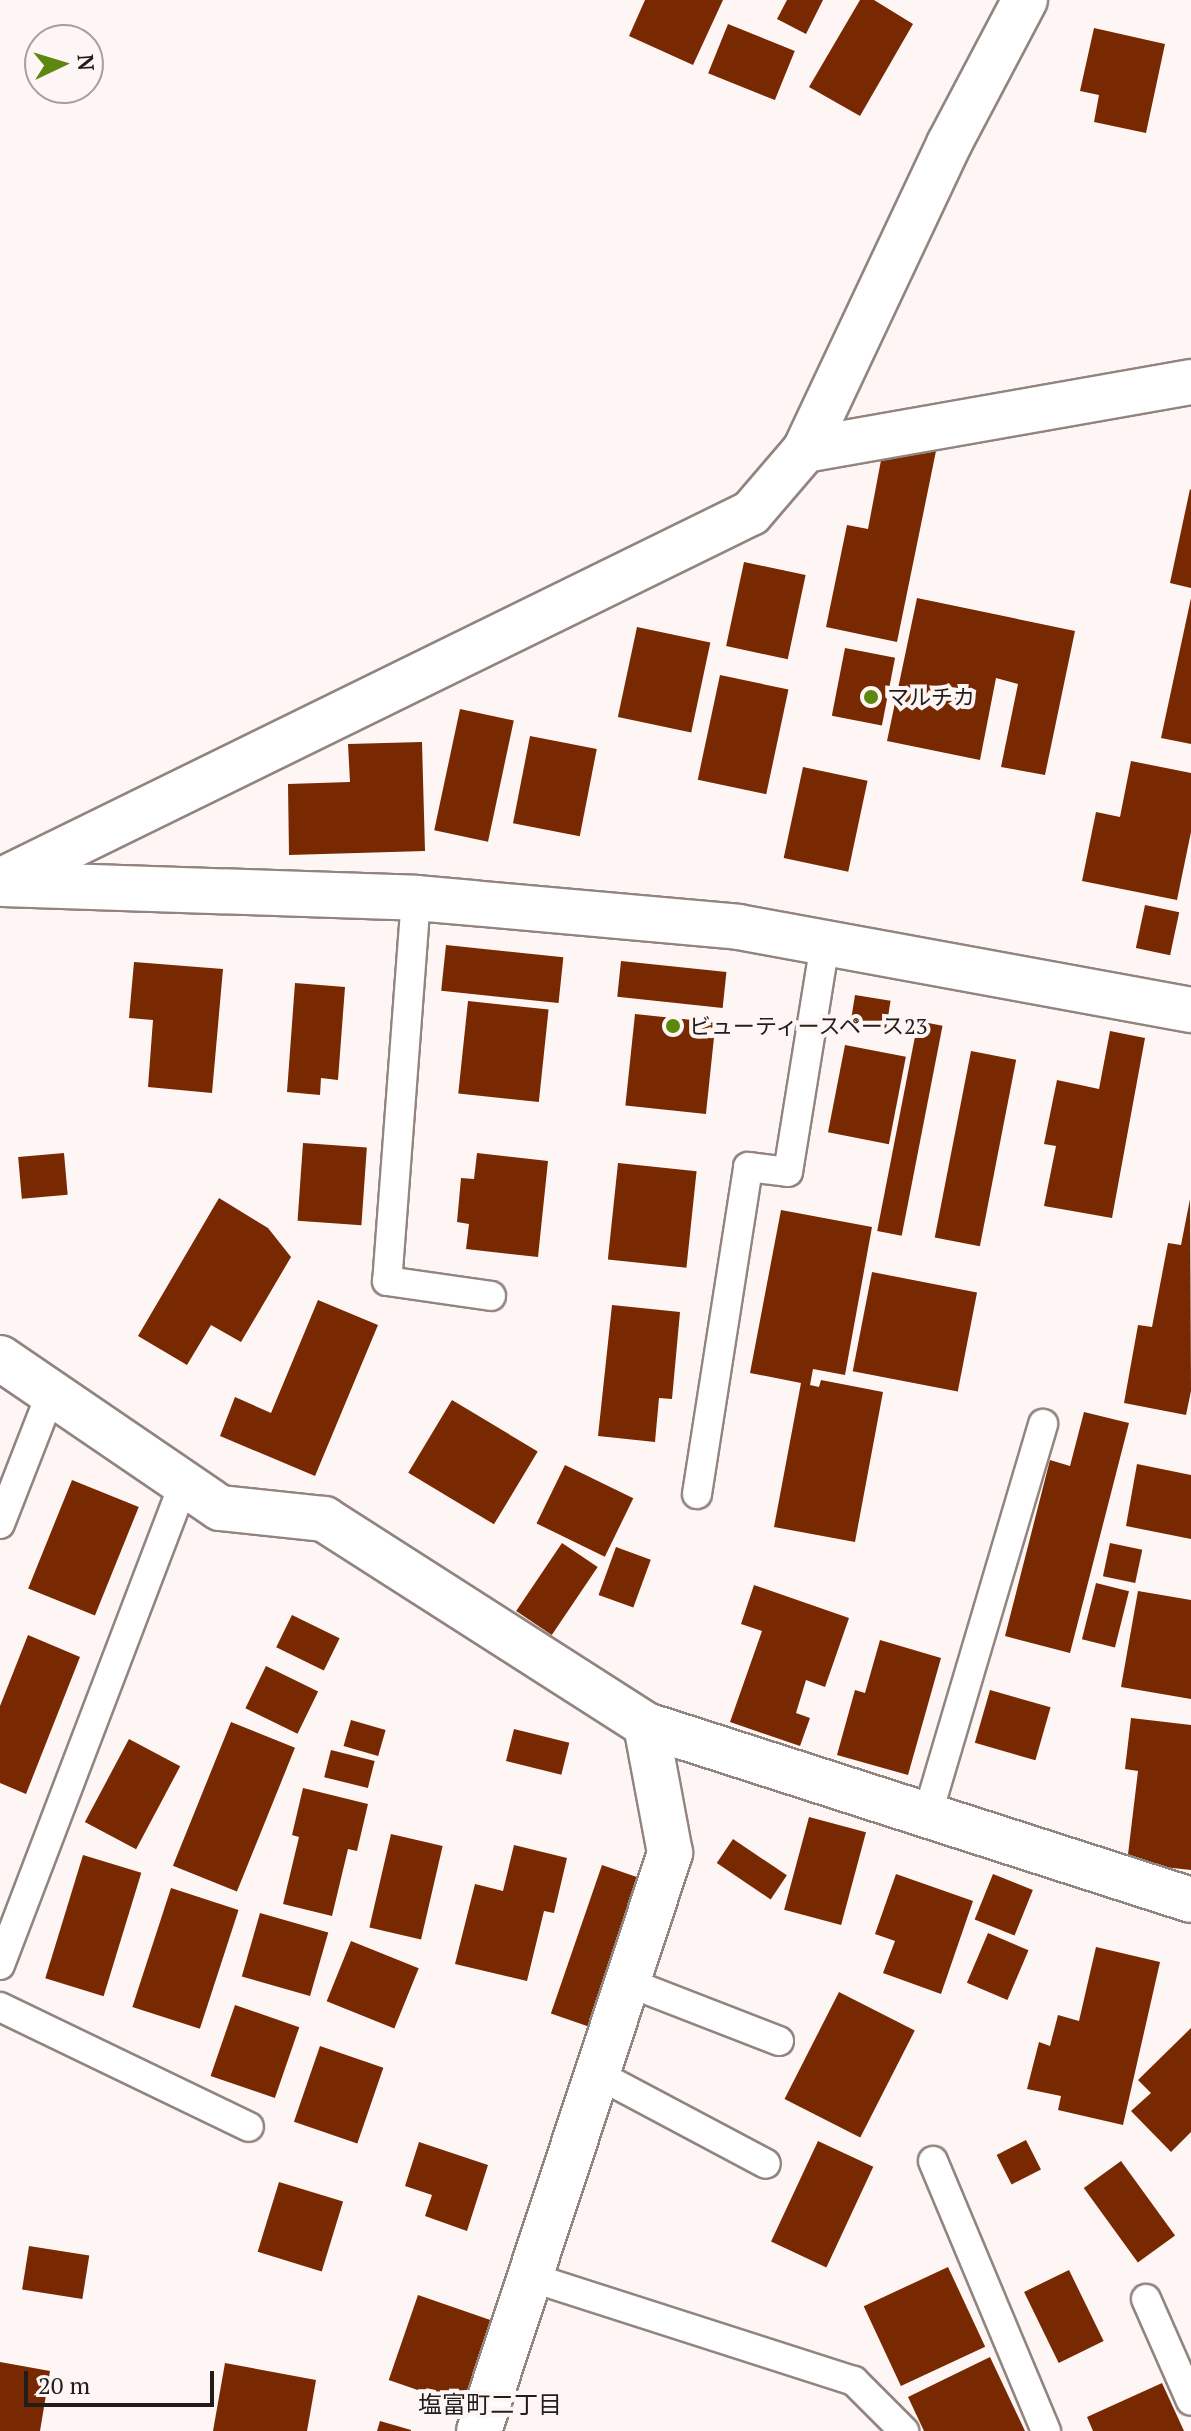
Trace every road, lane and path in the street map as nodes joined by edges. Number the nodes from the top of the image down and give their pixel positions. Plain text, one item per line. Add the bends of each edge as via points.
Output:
1 (1025, 0) edge
2 (1191, 382) edge
3 (805, 450) junction
4 (0, 882) edge
5 (416, 898) junction
6 (825, 943) junction
7 (1191, 1010) edge
8 (491, 1296) dead end
9 (0, 1358) edge
10 (51, 1393) junction
11 (1043, 1424) dead end
12 (184, 1483) junction
13 (697, 1494) dead end
14 (0, 1524) edge
15 (646, 1725) junction
16 (927, 1816) junction
17 (1191, 1900) edge
18 (0, 1965) edge
19 (627, 1982) junction
20 (0, 2007) edge
21 (779, 2041) dead end
22 (597, 2074) junction
23 (249, 2127) dead end
24 (933, 2161) dead end
25 (766, 2164) dead end
26 (530, 2277) junction
27 (1146, 2299) dead end
28 (1191, 2401) edge
29 (479, 2431) edge
30 (904, 2431) edge
31 (1046, 2431) edge

1 - 3 street via 949,144
2 - 3 street
3 - 4 street via 751,513
4 - 5 street
5 - 6 street via 739,927
5 - 8 lane via 387,1281
6 - 7 street
6 - 13 lane via 788,1172 748,1167
9 - 10 street
10 - 12 street
10 - 14 lane
11 - 16 lane
12 - 15 street via 220,1508 324,1519
12 - 18 lane
15 - 16 street
15 - 19 street via 670,1853
16 - 17 street
19 - 21 lane
19 - 22 street
20 - 23 lane
22 - 25 lane
22 - 26 street
24 - 31 lane
26 - 29 street
26 - 30 lane via 854,2381
27 - 28 lane

